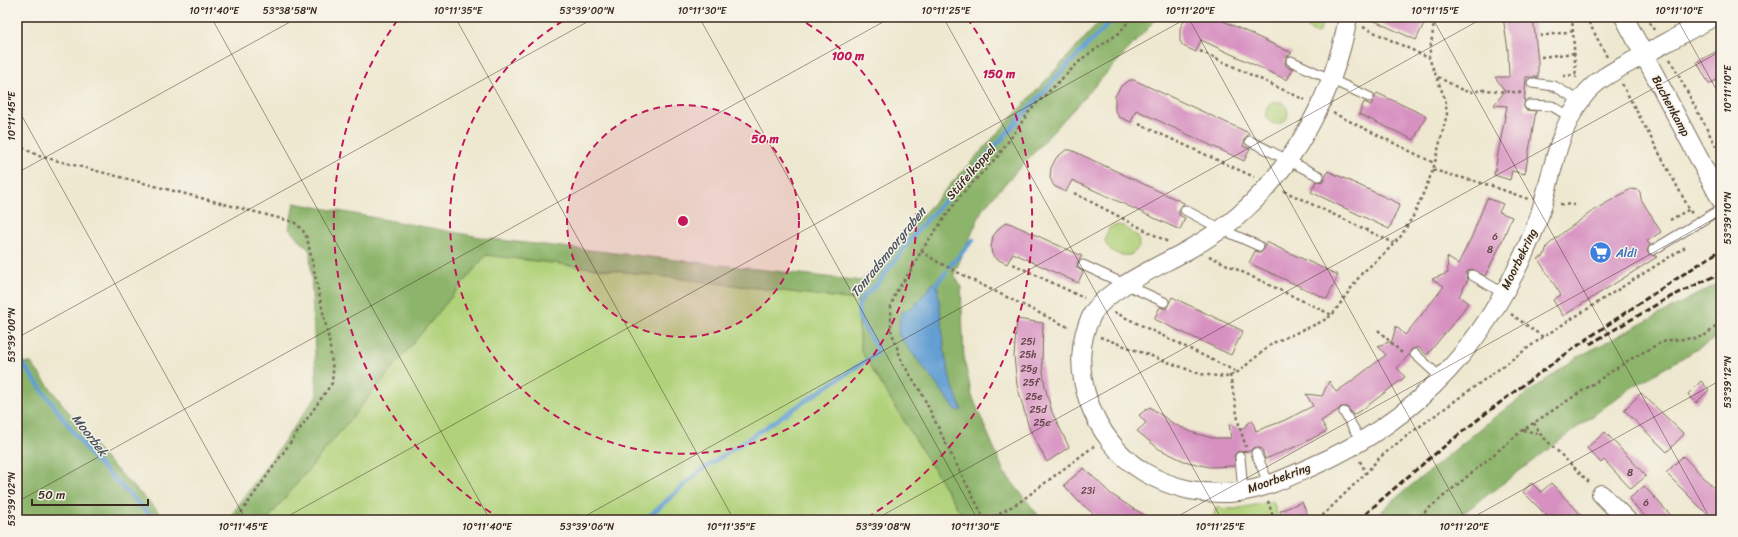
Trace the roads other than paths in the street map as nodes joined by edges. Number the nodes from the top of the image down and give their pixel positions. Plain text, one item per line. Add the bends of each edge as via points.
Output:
1 (1624, 17) edge
2 (1714, 17) edge
3 (1348, 18) edge
4 (1644, 55) junction
5 (1291, 61) dead end
6 (1331, 79) junction
7 (1532, 83) dead end
8 (1369, 97) dead end
9 (1582, 98) junction
10 (1530, 105) dead end
11 (1570, 117) junction
12 (1250, 141) dead end
13 (1287, 160) junction
14 (1319, 176) dead end
15 (1720, 202) edge
16 (1185, 210) dead end
17 (1221, 229) junction
18 (1259, 246) dead end
19 (1653, 250) dead end
20 (1083, 265) dead end
21 (1472, 275) dead end
22 (1126, 285) junction
23 (1500, 299) junction
24 (1164, 302) dead end
25 (1415, 354) dead end
26 (1441, 378) junction
27 (1344, 412) dead end
28 (1361, 441) junction
29 (1256, 452) dead end
30 (1240, 457) dead end
31 (1269, 485) junction
32 (1243, 491) junction
33 (1601, 494) road end
34 (1627, 520) edge

1 - 4 street, Buchenkamp
2 - 4 street, Moorbekring
3 - 6 street, Moorbekring
4 - 9 street, Moorbekring via 1593,85
4 - 15 street, Buchenkamp
5 - 6 lane
6 - 8 lane
6 - 13 street, Moorbekring via 1310,125
7 - 9 lane via 1554,86
9 - 11 street, Moorbekring
10 - 11 lane via 1552,106
11 - 23 street, Moorbekring via 1557,151 1543,205 1528,243
12 - 13 lane
13 - 14 lane
13 - 17 street, Moorbekring via 1240,215
15 - 19 lane via 1706,218
16 - 17 lane
17 - 18 lane
17 - 22 street, Moorbekring
20 - 22 lane
21 - 23 lane
22 - 24 lane
22 - 32 street, Moorbekring via 1099,305 1085,332 1080,355 1091,406 1108,437 1131,462 1163,481 1195,491
23 - 26 street, Moorbekring via 1472,344
25 - 26 lane
26 - 28 street, Moorbekring via 1402,412
27 - 28 lane
28 - 31 street, Moorbekring via 1316,465
29 - 31 lane
30 - 32 lane
31 - 32 street, Moorbekring
33 - 34 street

